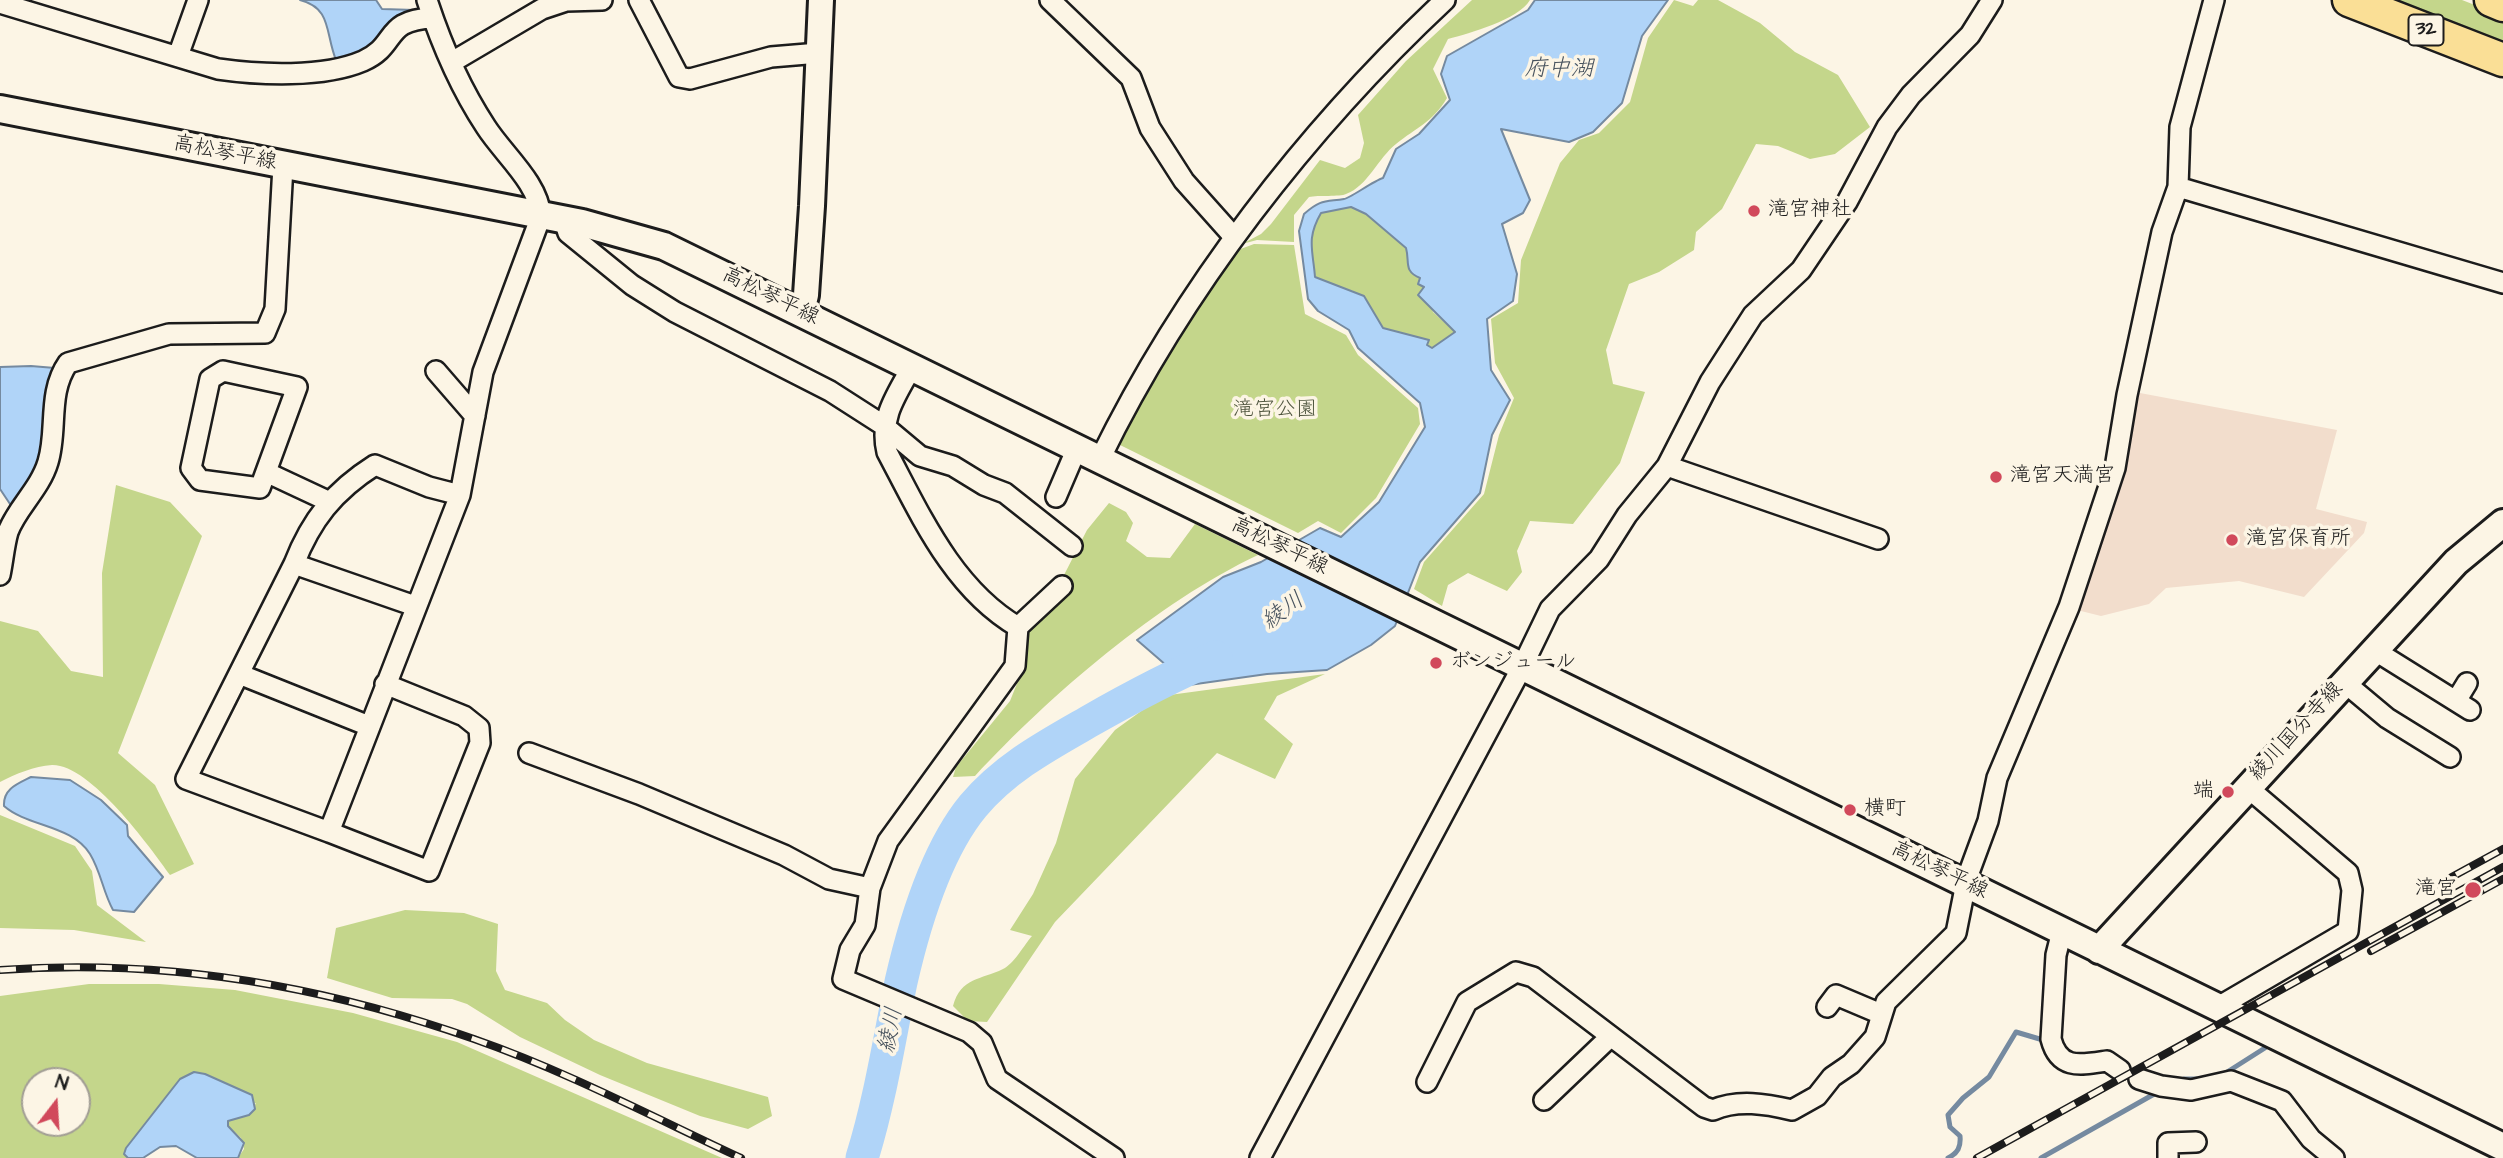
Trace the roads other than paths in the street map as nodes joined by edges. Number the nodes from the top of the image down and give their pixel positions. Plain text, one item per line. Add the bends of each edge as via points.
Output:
1 (198, 0) edge
2 (602, 0) edge
3 (639, 0) edge
4 (821, 0) edge
5 (1050, 0) edge
6 (1444, 0) edge
7 (1992, 0) edge
8 (2214, 0) edge
9 (2349, 0) edge
10 (2491, 0) edge
11 (0, 3) edge
12 (2503, 5) edge
13 (430, 9) edge
14 (819, 53) junction
15 (178, 56) junction
16 (2503, 60) edge
17 (452, 62) junction
18 (0, 109) edge
19 (283, 166) junction
20 (2178, 187) junction
21 (553, 218) junction
22 (1234, 237) junction
23 (2503, 283) edge
24 (802, 312) junction
25 (912, 367) junction
26 (436, 371) dead end
27 (475, 416) junction
28 (883, 425) junction
29 (1088, 453) junction
30 (1667, 466) junction
31 (268, 473) junction
32 (460, 495) junction
33 (1056, 497) dead end
34 (330, 502) junction
35 (2503, 523) edge
36 (1878, 540) dead end
37 (1072, 545) dead end
38 (294, 564) junction
39 (0, 575) edge
40 (1062, 586) dead end
41 (415, 606) junction
42 (1018, 627) junction
43 (2374, 650) junction
44 (1522, 667) junction
45 (239, 674) junction
46 (2344, 682) junction
47 (2467, 683) dead end
48 (385, 684) junction
49 (369, 726) junction
50 (528, 753) dead end
51 (2450, 757) dead end
52 (2247, 787) junction
53 (329, 832) junction
54 (1967, 885) junction
55 (870, 888) junction
56 (2062, 931) junction
57 (2099, 950) junction
58 (1827, 1007) dead end
59 (2218, 1007) junction
60 (1881, 1014) junction
61 (1609, 1038) junction
62 (2120, 1070) dead end
63 (2139, 1079) dead end
64 (1427, 1082) dead end
65 (1544, 1100) dead end
66 (2196, 1142) dead end
67 (2495, 1145) edge
68 (1114, 1158) edge
69 (1260, 1158) edge
70 (2168, 1158) edge
71 (2334, 1158) edge

1 - 15 street
2 - 17 street via 566,1 542,9
3 - 14 street via 679,77 690,79 771,57
4 - 14 street
5 - 22 street via 1131,78 1150,128 1184,181
6 - 22 street via 1355,90
7 - 30 street via 1970,35 1911,95 1887,127 1847,202 1801,270 1754,315 1710,382
8 - 20 street via 2180,127
9 - 16 highway, 32
10 - 12 highway
11 - 15 street
13 - 15 street via 396,27 381,50 338,68 251,74
13 - 17 street
14 - 24 street via 813,206
17 - 21 street via 485,126
18 - 19 main road, 高松琴平線
19 - 21 main road, 高松琴平線
19 - 39 street via 275,309 265,333 169,334 68,363 60,375 49,461 34,494 8,530
20 - 23 street
20 - 54 street via 2162,232 2115,468 2069,607 1997,778
21 - 24 main road, 高松琴平線 via 664,246
21 - 27 street via 494,337
21 - 28 street via 643,292 728,341 830,391
22 - 29 street
24 - 25 main road, 高松琴平線
25 - 28 street
25 - 29 main road, 高松琴平線
26 - 27 street
27 - 32 street
28 - 37 street via 920,456 953,466 1005,493
28 - 42 street via 887,452 932,536 995,613
29 - 33 street
29 - 44 main road, 高松琴平線
30 - 36 street
30 - 44 street via 1599,559 1550,609
31 - 31 street via 260,488 246,488 200,480 191,468 209,379 223,370 298,387
31 - 34 street
32 - 34 street via 375,465
32 - 41 street
34 - 38 street via 308,529
35 - 43 main road, 綾川国分寺線 via 2456,562
38 - 41 street
38 - 45 street
40 - 42 street
41 - 48 street
42 - 55 street via 1015,666 888,841
43 - 46 main road, 綾川国分寺線
43 - 47 street via 2463,706
44 - 54 main road, 高松琴平線
44 - 69 street
45 - 49 street
45 - 53 street via 186,779
46 - 51 street via 2387,718
46 - 52 main road, 綾川国分寺線
48 - 49 street
48 - 53 street via 464,716 480,728 480,743 429,871
49 - 53 street
50 - 55 street via 639,794 784,855 829,879
52 - 57 main road, 綾川国分寺線
52 - 59 street via 2348,873 2352,916 2348,931
54 - 56 main road, 高松琴平線
54 - 60 street via 1956,933 1886,1002
55 - 68 street via 864,925 850,950 843,979 969,1032 982,1043 998,1079
56 - 57 main road, 高松琴平線
56 - 62 street via 2055,969 2051,1039 2055,1052 2064,1062 2107,1061
57 - 59 main road, 高松琴平線
58 - 60 street via 1836,995
59 - 67 main road, 高松琴平線
60 - 61 street via 1875,1037 1851,1064 1832,1077 1817,1096 1792,1110 1757,1103 1713,1110 1704,1107
61 - 64 street via 1533,977 1516,972 1467,1002
61 - 65 street
63 - 71 street via 2191,1090 2231,1081 2282,1101 2311,1139
66 - 70 street via 2168,1143

